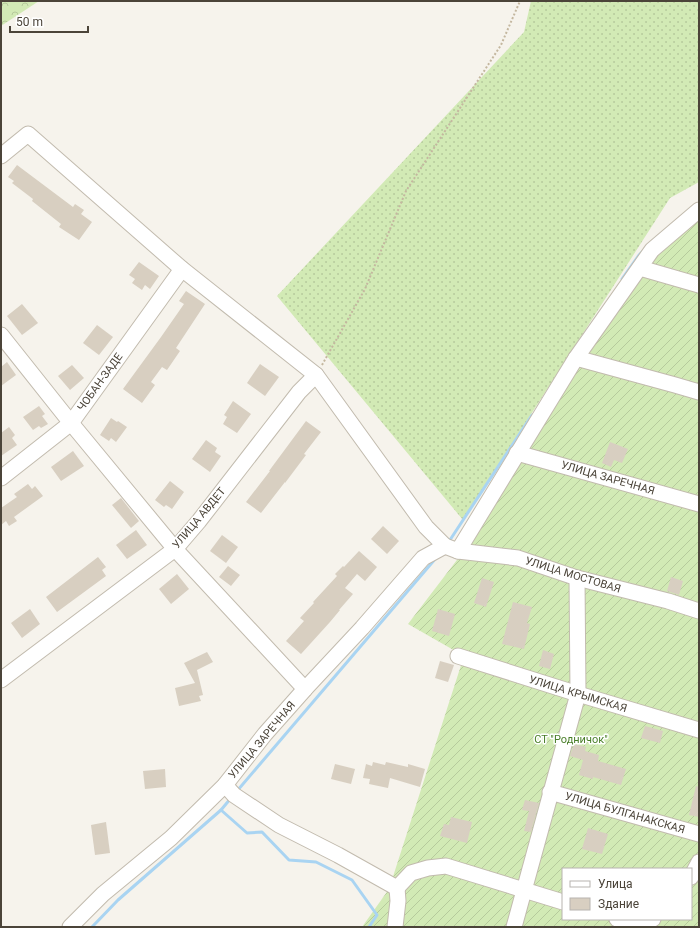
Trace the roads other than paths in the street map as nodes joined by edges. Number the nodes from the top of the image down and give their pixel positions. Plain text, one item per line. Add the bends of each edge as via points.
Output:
1 (1, 156) edge
2 (699, 210) edge
3 (182, 268) junction
4 (640, 268) junction
5 (699, 286) edge
6 (1, 335) edge
7 (576, 358) junction
8 (316, 375) junction
9 (699, 392) edge
10 (71, 423) junction
11 (517, 453) junction
12 (1, 478) edge
13 (699, 504) edge
14 (175, 549) junction
15 (452, 549) junction
16 (576, 578) junction
17 (699, 611) edge
18 (458, 656) dead end
19 (1, 680) edge
20 (306, 689) junction
21 (578, 694) junction
22 (699, 730) edge
23 (225, 785) junction
24 (550, 792) junction
25 (699, 834) edge
26 (699, 862) edge
27 (692, 875) edge
28 (396, 888) junction
29 (524, 890) junction
30 (562, 902) edge
31 (623, 920) edge
32 (645, 924) edge
33 (70, 927) edge
34 (394, 927) edge
35 (514, 927) edge

1 - 3 street via 28,134
2 - 4 street via 652,250
3 - 8 street
3 - 10 street, ЧОБАН-ЗАДЕ
4 - 5 street
4 - 7 street
6 - 10 street
7 - 9 street
7 - 11 street
8 - 14 street, УЛИЦА АВДЕТ via 299,392
8 - 15 street via 426,527
10 - 12 street, ЧОБАН-ЗАДЕ
10 - 14 street
11 - 13 street, УЛИЦА ЗАРЕЧНАЯ
11 - 15 street
14 - 19 street, УЛИЦА АВДЕТ
14 - 20 street
15 - 16 street, УЛИЦА МОСТОВАЯ via 518,558
15 - 20 street, УЛИЦА ЗАРЕЧНАЯ via 423,558
16 - 17 street, УЛИЦА МОСТОВАЯ
16 - 21 street
18 - 21 street, УЛИЦА КРЫМСКАЯ
20 - 23 street, УЛИЦА ЗАРЕЧНАЯ via 265,734
21 - 22 street, УЛИЦА КРЫМСКАЯ
21 - 24 street
23 - 28 street via 234,795 279,825
23 - 33 street, УЛИЦА ЗАРЕЧНАЯ via 171,838 103,894
24 - 25 street, УЛИЦА БУЛГАНАКСКАЯ
24 - 29 street
26 - 27 street
28 - 29 street via 411,873 446,866
28 - 34 street via 398,901
29 - 30 street
29 - 35 street
31 - 32 street

